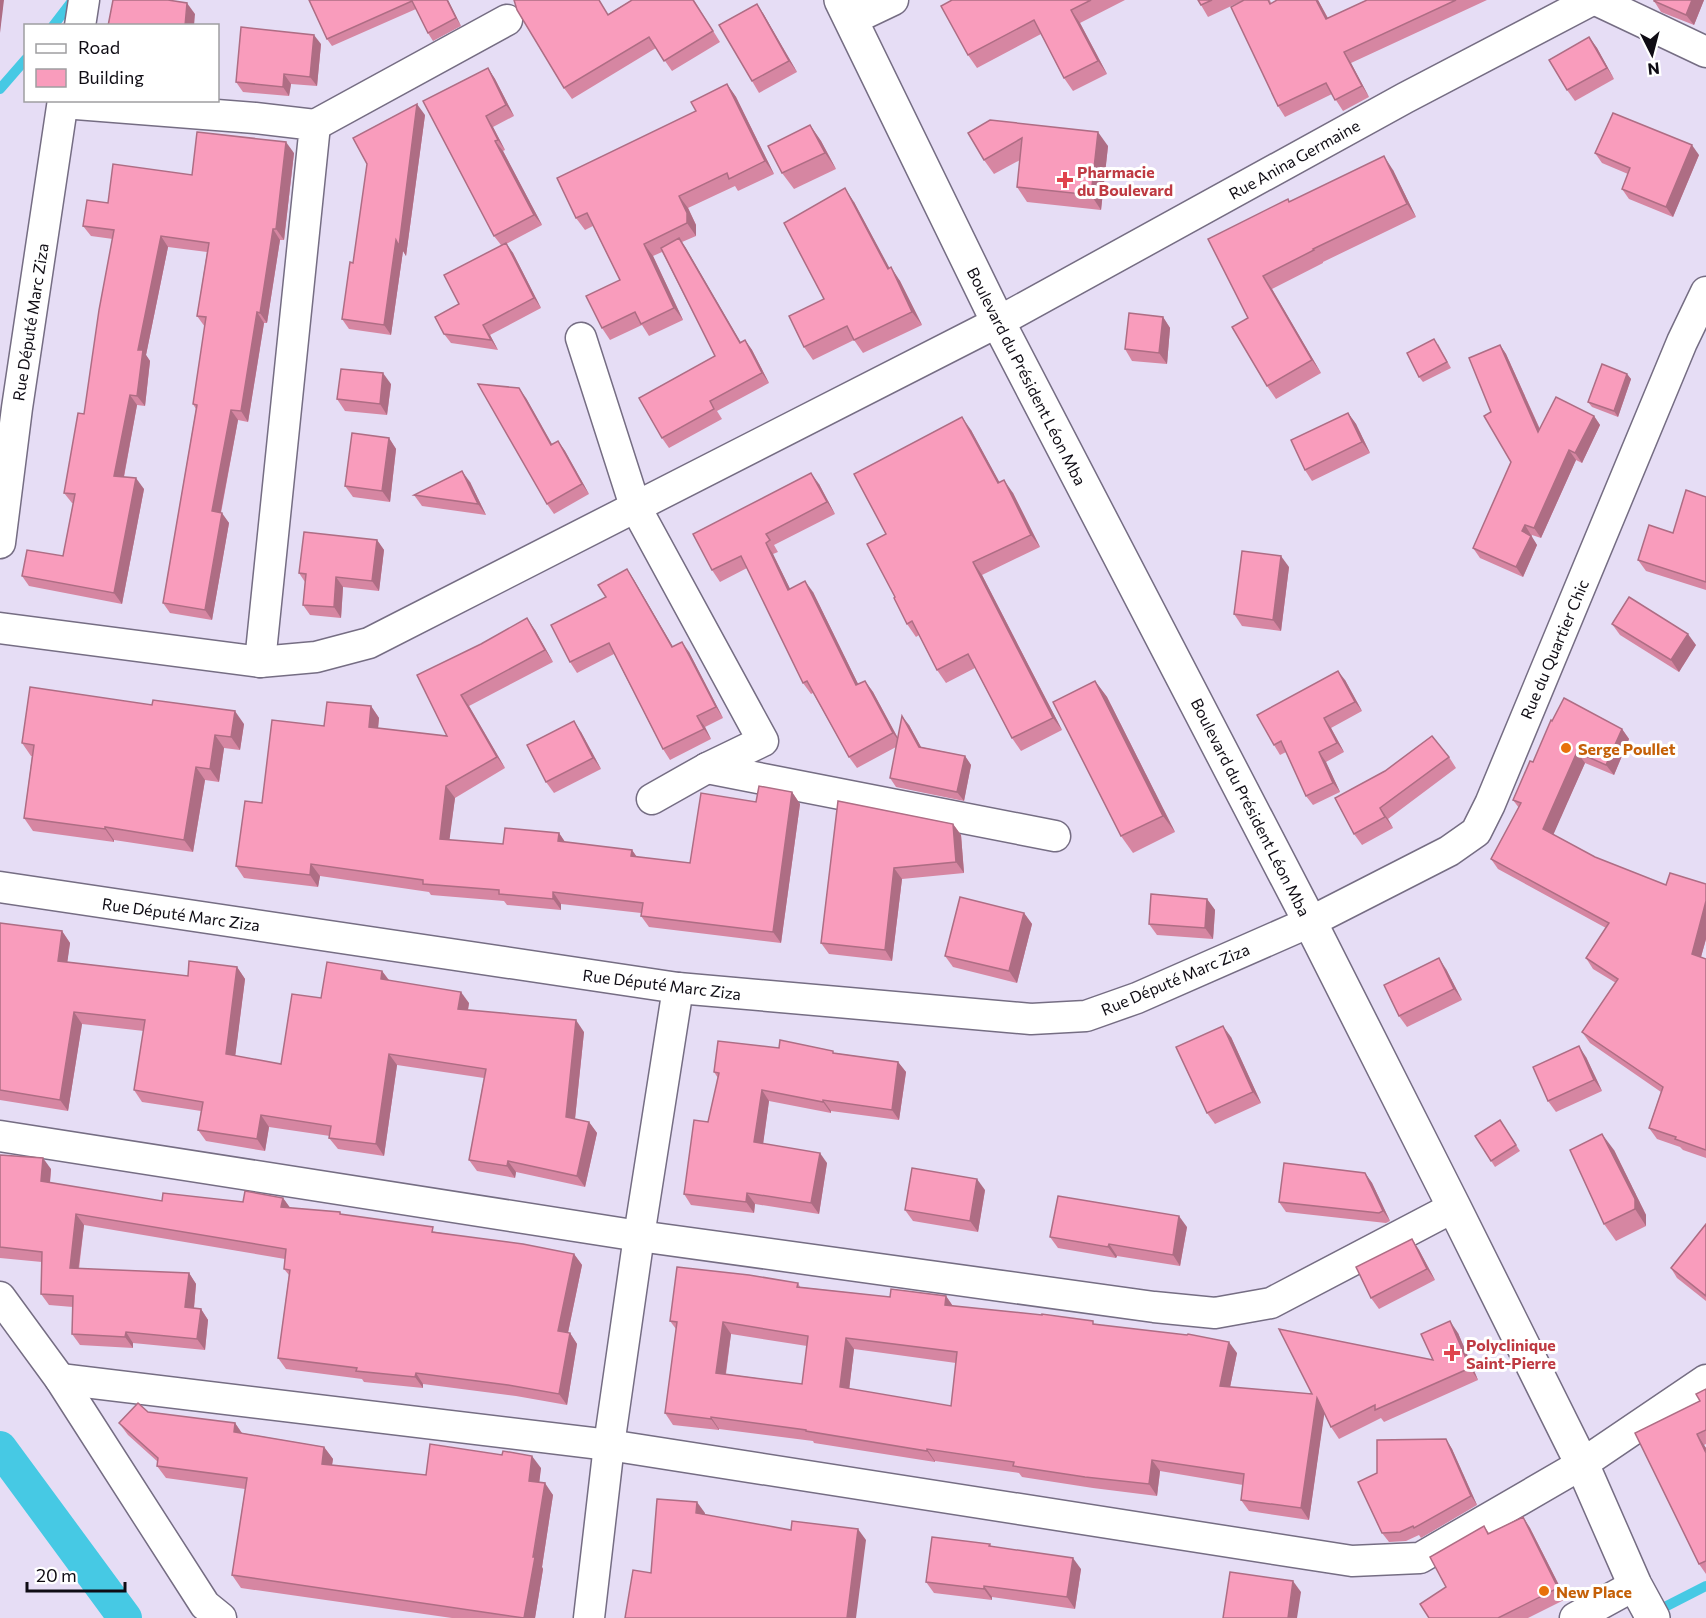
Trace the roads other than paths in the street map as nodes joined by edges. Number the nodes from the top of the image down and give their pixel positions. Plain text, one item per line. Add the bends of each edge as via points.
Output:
1 (84, 0) edge
2 (892, 0) edge
3 (1594, 0) edge
4 (846, 10) edge
5 (507, 20) dead end
6 (80, 24) edge
7 (1706, 52) edge
8 (63, 102) edge
9 (315, 125) junction
10 (1706, 292) edge
11 (998, 322) junction
12 (581, 338) dead end
13 (1694, 347) edge
14 (8, 406) edge
15 (635, 506) junction
16 (0, 543) edge
17 (0, 628) edge
18 (260, 662) junction
19 (707, 768) junction
20 (652, 799) dead end
21 (1055, 836) dead end
22 (0, 887) edge
23 (1310, 922) junction
24 (678, 988) junction
25 (0, 1136) edge
26 (1454, 1207) junction
27 (639, 1236) junction
28 (0, 1297) edge
29 (60, 1379) junction
30 (1706, 1380) edge
31 (609, 1445) junction
32 (1582, 1464) junction
33 (1644, 1600) edge
34 (221, 1618) edge
35 (589, 1618) edge
36 (1575, 1618) edge

1 - 6 street
2 - 4 street
3 - 7 street, Rue Anina Germaine
3 - 11 street, Rue Anina Germaine via 1394,103
4 - 11 street, Boulevard du Président Léon Mba
5 - 9 street
8 - 9 street
8 - 14 street, Rue Député Marc Ziza
9 - 18 street
10 - 13 street, Rue du Quartier Chic
11 - 15 street, Rue Anina Germaine
11 - 23 street, Boulevard du Président Léon Mba
12 - 15 street
13 - 23 street, Rue du Quartier Chic via 1476,832 1449,851
14 - 16 street, Rue Député Marc Ziza
15 - 18 street, Rue Anina Germaine via 369,643 316,657
15 - 19 street via 763,741
17 - 18 street, Rue Anina Germaine
19 - 20 street
19 - 21 street
22 - 24 street, Rue Député Marc Ziza
23 - 24 street, Rue Député Marc Ziza via 1137,998 1086,1016 1031,1018
23 - 26 street, Boulevard du Président Léon Mba
24 - 27 street
25 - 27 street
26 - 27 street via 1271,1303 1215,1313
26 - 32 street, Boulevard du Président Léon Mba
27 - 31 street
28 - 29 street
29 - 31 street
29 - 34 street via 205,1605
30 - 32 street
31 - 32 street via 1352,1562 1420,1558
31 - 35 street
32 - 33 street, Boulevard du Président Léon Mba
33 - 36 street

